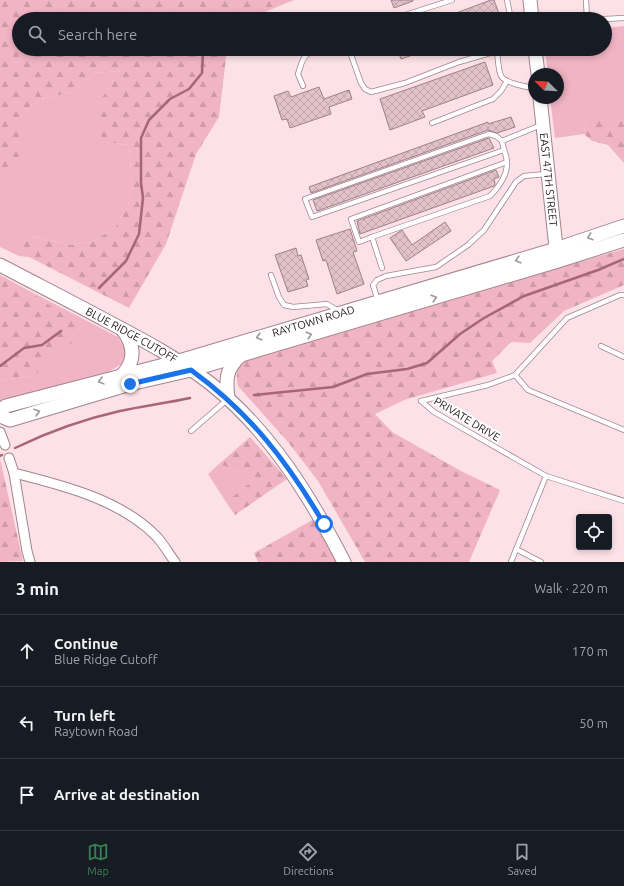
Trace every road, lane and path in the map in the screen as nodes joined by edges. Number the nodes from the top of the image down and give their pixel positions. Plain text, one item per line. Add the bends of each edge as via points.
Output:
1 (452, 0) edge
2 (507, 0) edge
3 (530, 0) edge
4 (586, 0) edge
5 (415, 12) edge
6 (510, 12) edge
7 (531, 12) edge
8 (587, 12) edge
9 (624, 18) edge
10 (612, 19) edge
11 (305, 56) edge
12 (351, 56) edge
13 (480, 56) edge
14 (498, 56) edge
15 (536, 56) edge
16 (537, 68) edge
17 (507, 81) junction
18 (303, 86) dead end
19 (528, 86) edge
20 (541, 104) edge
21 (432, 123) dead end
22 (543, 124) junction
23 (502, 141) junction
24 (504, 150) junction
25 (507, 162) junction
26 (548, 174) junction
27 (624, 226) edge
28 (372, 237) junction
29 (624, 240) edge
30 (557, 255) junction
31 (0, 265) edge
32 (382, 268) dead end
33 (271, 275) dead end
34 (624, 295) edge
35 (380, 308) junction
36 (340, 319) junction
37 (122, 329) junction
38 (601, 346) dead end
39 (240, 356) junction
40 (624, 357) edge
41 (179, 361) junction
42 (191, 370) junction
43 (515, 374) junction
44 (122, 375) junction
45 (228, 399) junction
46 (0, 410) edge
47 (0, 416) edge
48 (624, 430) edge
49 (191, 431) dead end
50 (0, 432) edge
51 (5, 445) dead end
52 (9, 458) dead end
53 (14, 473) junction
54 (546, 476) junction
55 (624, 501) edge
56 (516, 549) junction
57 (30, 562) edge
58 (175, 562) edge
59 (344, 562) edge
60 (511, 562) edge
61 (541, 562) edge

1 - 5 lane
2 - 6 lane
3 - 7 main road
4 - 8 lane
9 - 10 lane
11 - 18 lane via 298,74
12 - 13 lane via 361,83 365,89 372,92
14 - 17 lane via 499,71 502,78
15 - 16 main road
17 - 19 lane
17 - 21 lane via 494,99
20 - 22 main road, EAST 47TH STREET
22 - 23 lane
22 - 26 main road, EAST 47TH STREET
23 - 24 lane
23 - 24 lane via 489,134 305,199 312,217
24 - 25 lane
25 - 28 lane via 498,189 490,196
25 - 28 lane via 351,219 358,242
26 - 30 main road, EAST 47TH STREET
26 - 35 lane via 524,176 516,182 484,230 468,245 436,267 377,280 373,284
27 -> 30 main road, RAYTOWN ROAD
28 - 32 lane
29 - 30 main road, RAYTOWN ROAD
30 - 35 main road, RAYTOWN ROAD
31 - 37 main road, BLUE RIDGE CUTOFF
33 - 36 lane via 284,305 293,307 328,304 335,309
34 - 43 lane, PRIVATE DRIVE via 568,318
35 - 36 main road, RAYTOWN ROAD
39 -> 36 main road, RAYTOWN ROAD
36 -> 41 main road, RAYTOWN ROAD
37 - 41 main road, BLUE RIDGE CUTOFF
37 - 44 main road via 133,350 131,363
38 - 40 lane
39 - 42 main road, RAYTOWN ROAD
39 - 45 main road via 229,368
41 - 42 main road, BLUE RIDGE CUTOFF
41 - 44 main road, RAYTOWN ROAD
42 - 45 main road, BLUE RIDGE CUTOFF
47 -> 42 main road, RAYTOWN ROAD via 10,420 130,384
43 - 48 lane via 528,390
43 - 54 lane, PRIVATE DRIVE via 488,384 421,401 434,412
44 -> 46 main road, RAYTOWN ROAD via 6,406
45 - 49 lane
45 - 59 main road, BLUE RIDGE CUTOFF via 260,431 285,462 324,524
50 - 51 street
52 - 53 street
53 - 57 street
53 - 58 street via 91,495 118,509 139,522 157,538
54 - 55 lane, PRIVATE DRIVE
54 - 56 lane
56 - 60 lane
56 - 61 lane

